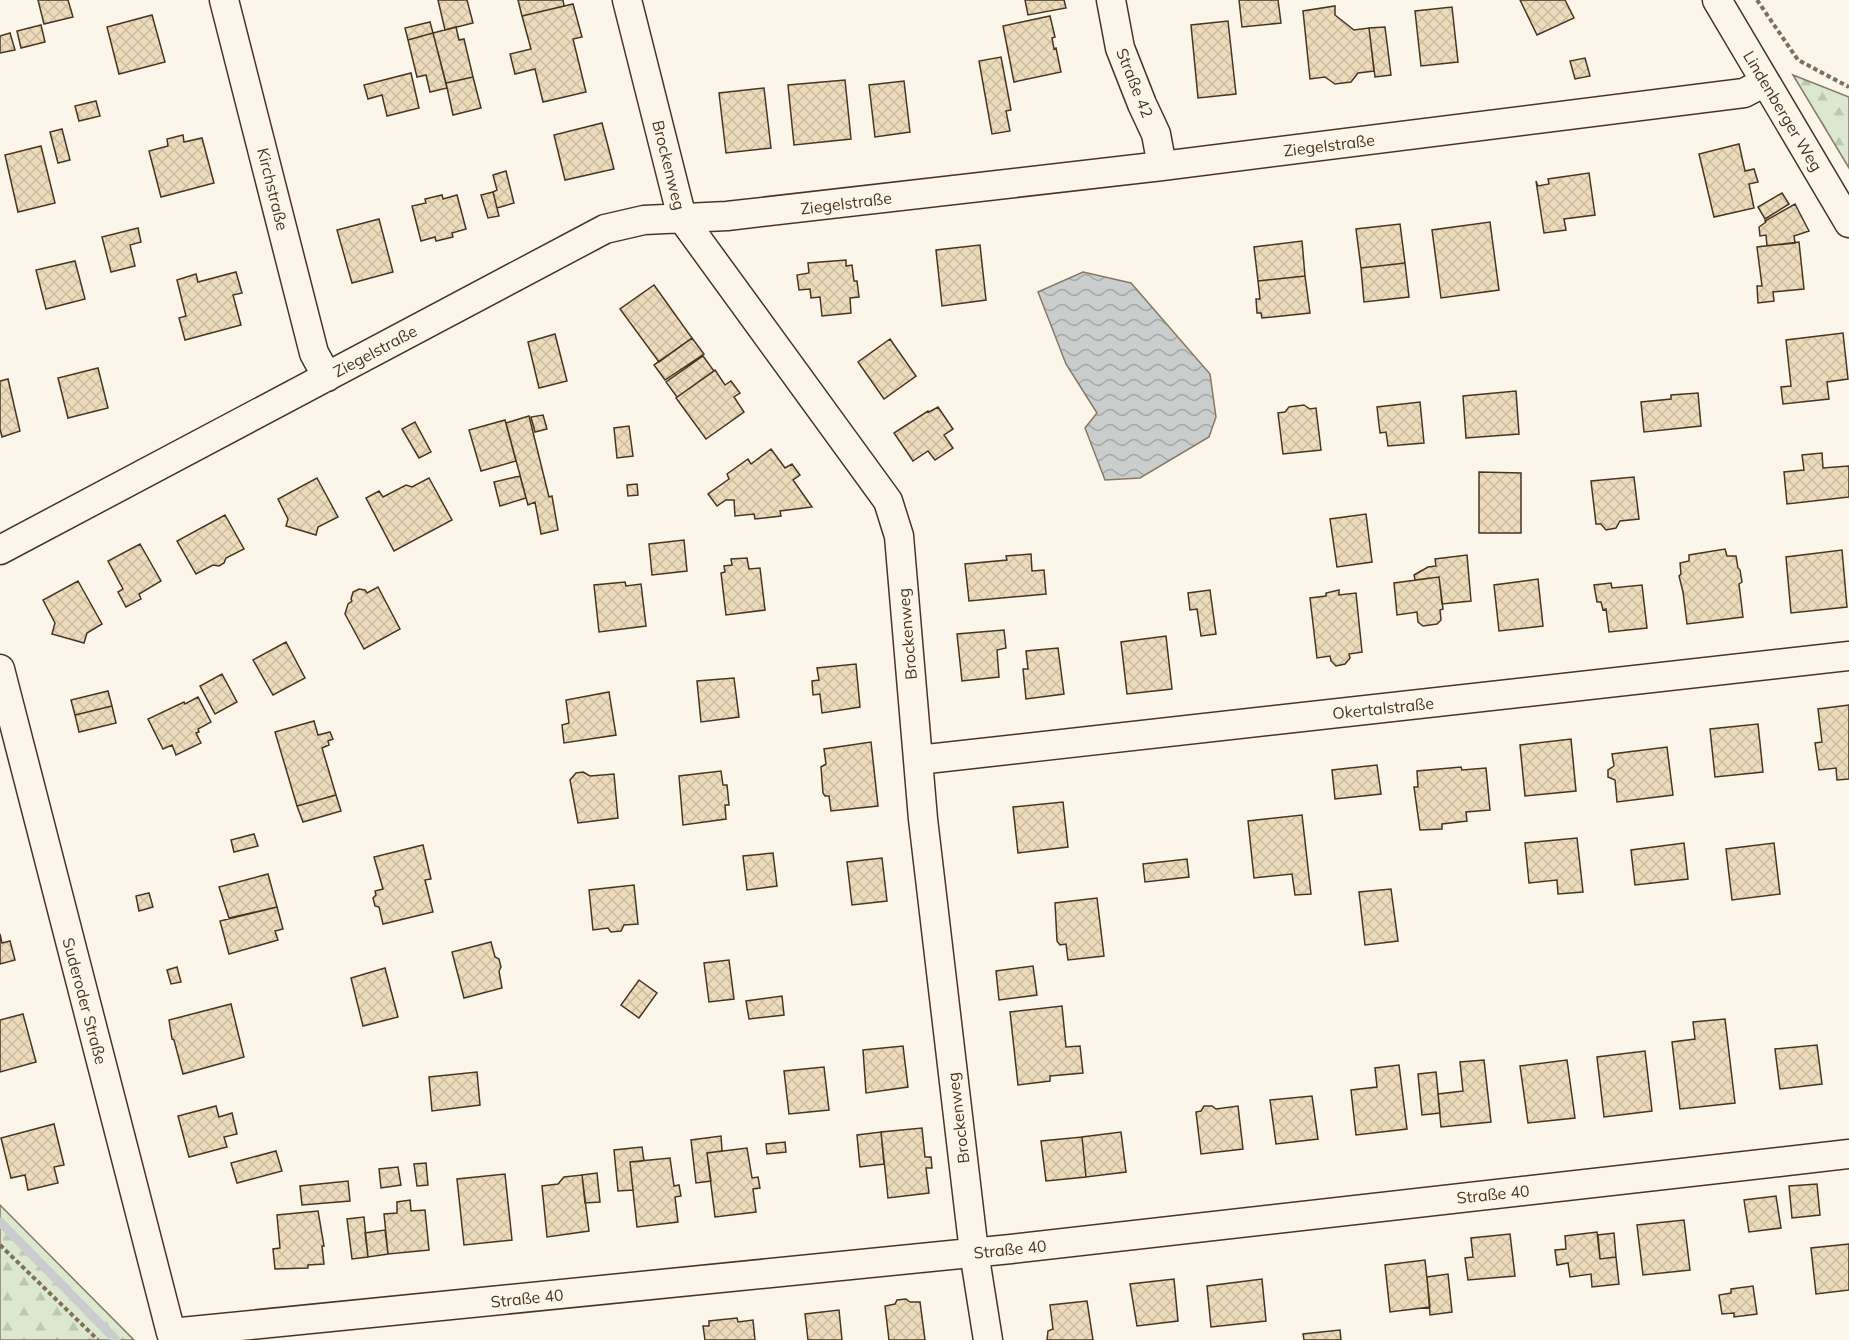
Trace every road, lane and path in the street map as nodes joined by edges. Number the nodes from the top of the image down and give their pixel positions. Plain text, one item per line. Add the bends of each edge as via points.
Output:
1 (224, 0) edge
2 (627, 0) edge
3 (1111, 0) edge
4 (1717, 0) edge
5 (1757, 0) edge
6 (1765, 82) junction
7 (1849, 87) edge
8 (1162, 166) junction
9 (682, 218) junction
10 (1849, 223) edge
11 (327, 376) junction
12 (0, 550) edge
13 (1849, 656) edge
14 (0, 669) edge
15 (918, 760) junction
16 (1849, 1154) edge
17 (0, 1245) edge
18 (974, 1252) junction
19 (171, 1332) joint
20 (98, 1340) edge
21 (988, 1340) edge

1 - 11 street, Kirchstraße via 314,353
2 - 9 street, Brockenweg
3 - 8 street, Straße 42 via 1120,48 1156,134
4 - 6 street, Lindenberger Weg
5 - 7 path via 1798,60
6 - 8 street, Ziegelstraße via 1744,93
6 - 10 street, Lindenberger Weg
8 - 9 street, Ziegelstraße
9 - 11 street, Ziegelstraße via 644,220 605,229
9 - 15 street, Brockenweg via 888,501 899,536
11 - 12 street, Ziegelstraße
13 - 15 street, Okertalstraße
14 - 19 street, Suderoder Straße
15 - 18 street, Brockenweg
16 - 18 street, Straße 40
17 - 20 path
18 - 19 street, Straße 40
18 - 21 street, Brockenweg

